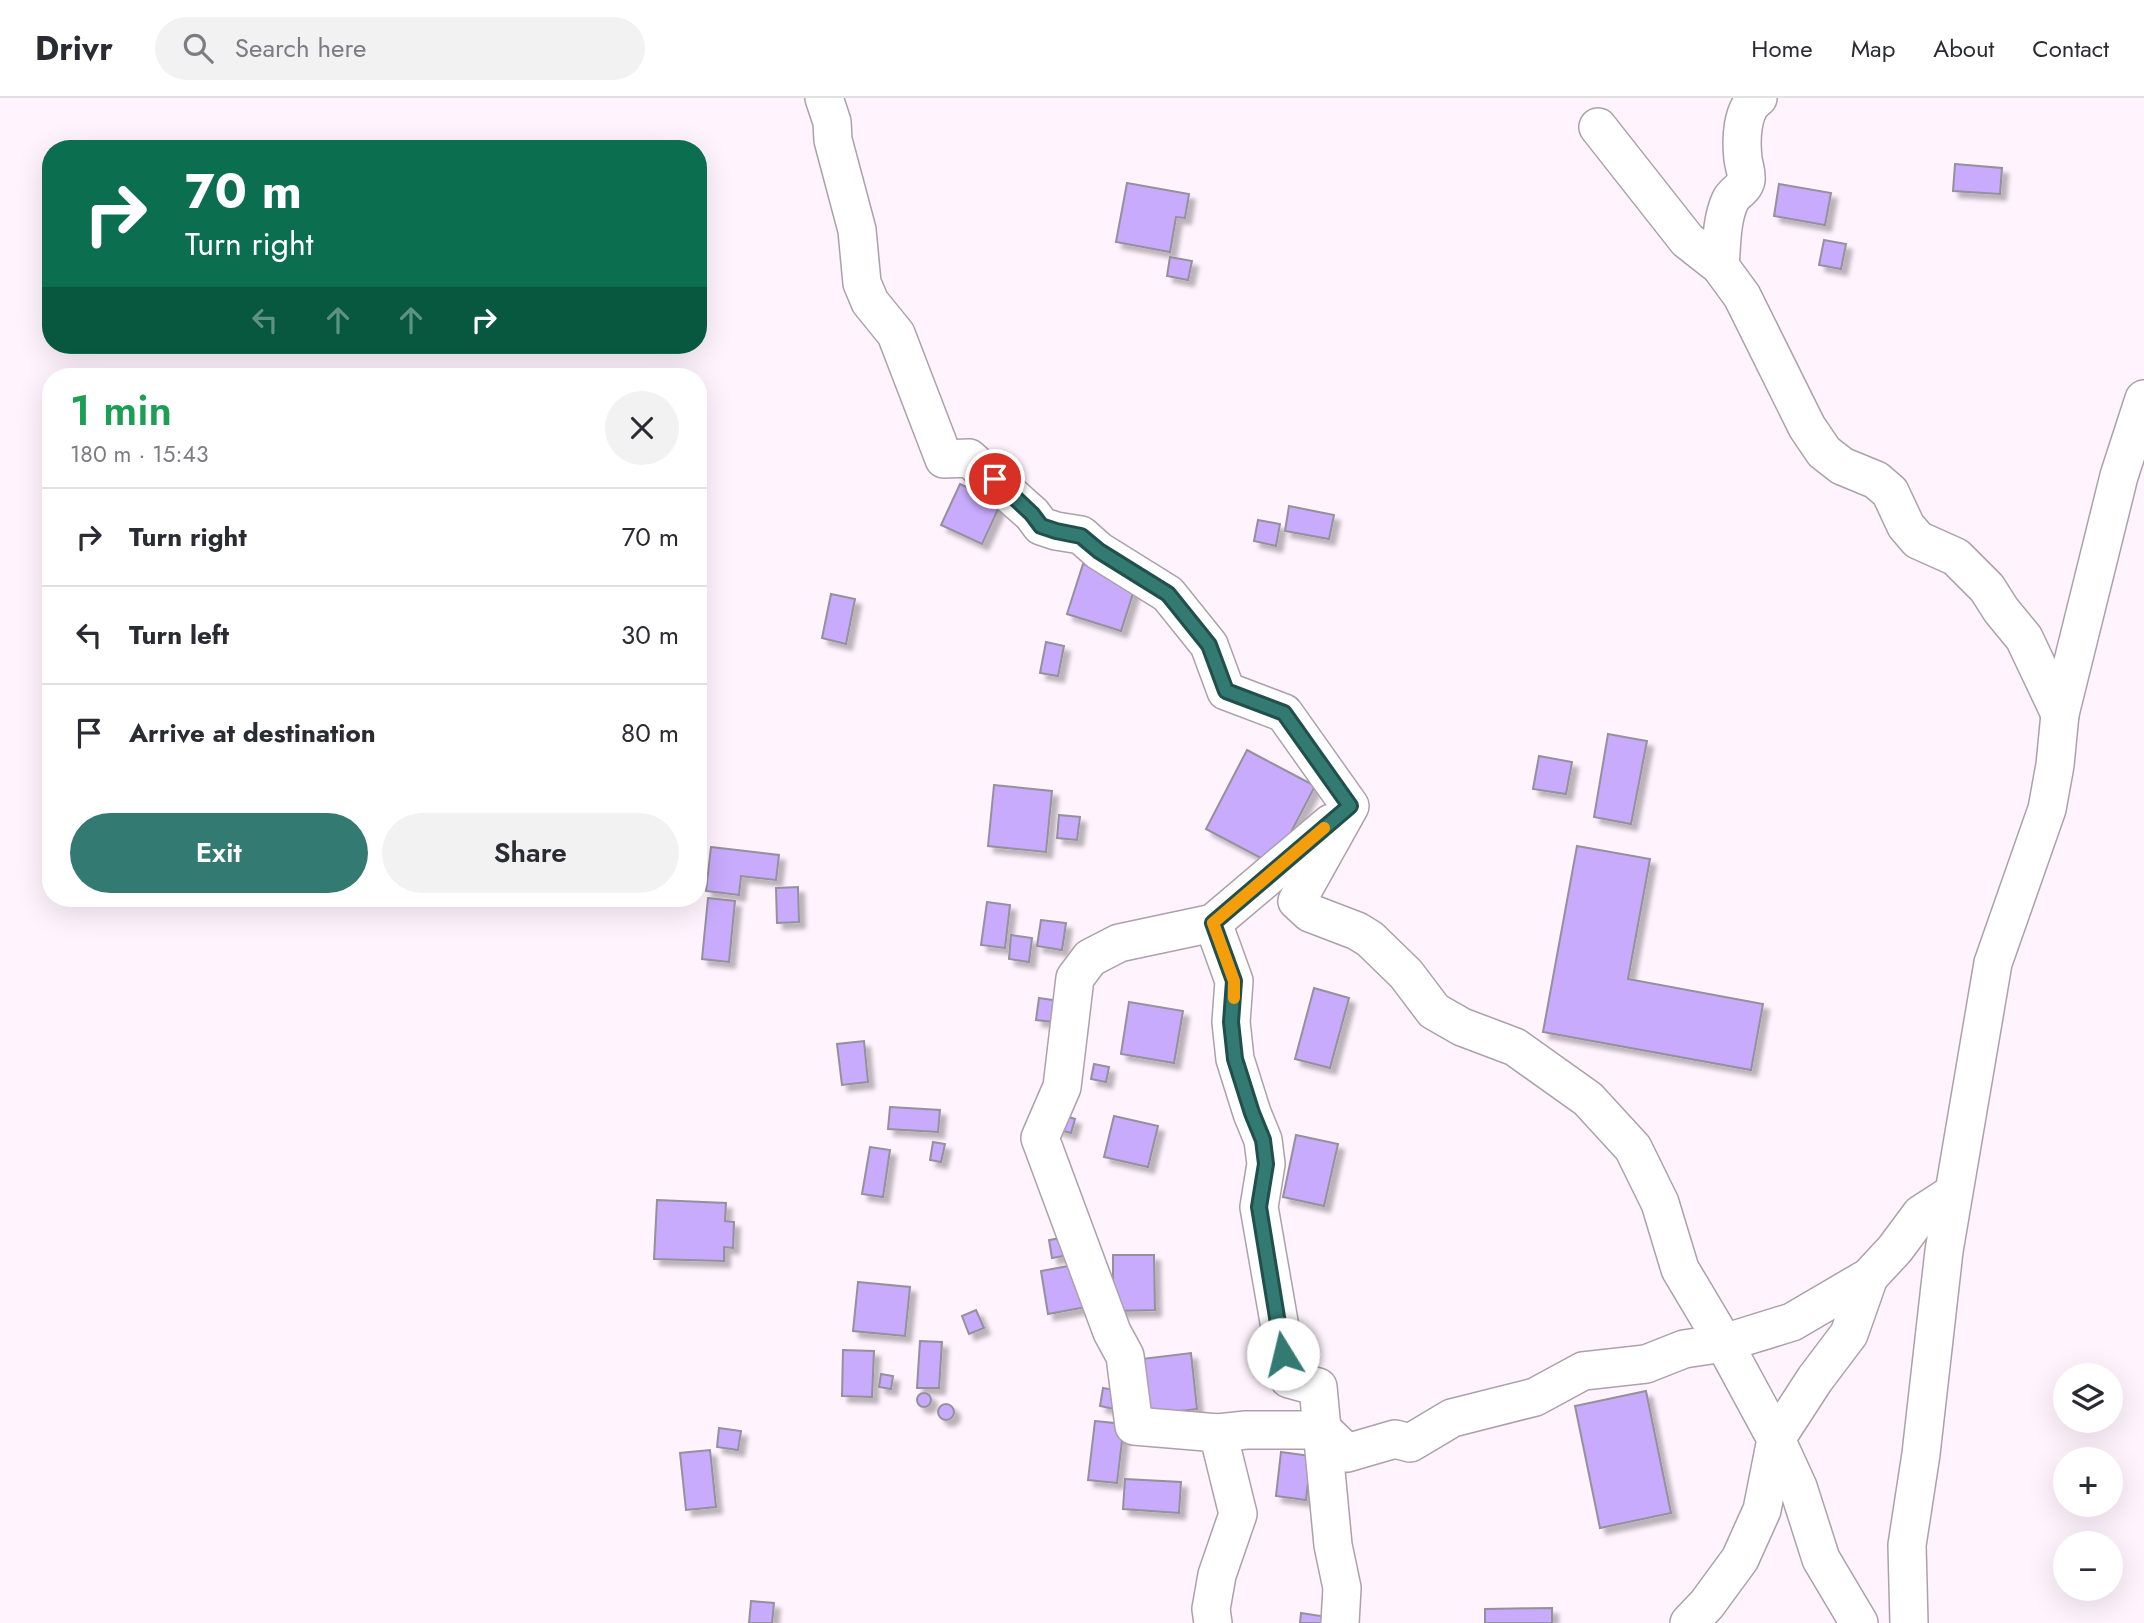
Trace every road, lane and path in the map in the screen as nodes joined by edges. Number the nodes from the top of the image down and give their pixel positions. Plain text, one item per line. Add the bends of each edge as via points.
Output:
1 (824, 98) edge
2 (1758, 98) edge
3 (1598, 127) dead end
4 (1720, 266) junction
5 (2144, 399) edge
6 (2060, 714) junction
7 (1350, 806) junction
8 (1213, 923) junction
9 (1952, 1194) junction
10 (1895, 1250) junction
11 (1944, 1251) junction
12 (1869, 1277) junction
13 (1724, 1343) junction
14 (1323, 1430) junction
15 (1217, 1433) junction
16 (1776, 1439) junction
17 (1213, 1623) edge
18 (1340, 1623) edge
19 (1689, 1623) edge
20 (1859, 1623) edge
21 (1909, 1623) edge

1 - 7 street via 857,230 862,284 870,302 896,334 944,459 969,458 1041,526 1081,536 1168,594 1209,645 1226,691 1284,713
2 - 4 street via 1744,124 1746,178 1743,188 1730,199
3 - 4 street via 1687,240
4 - 6 street via 1742,296 1824,452 1842,466 1876,480 1890,492 1918,540 1956,557 1987,588 2024,638
5 - 6 street via 2119,476
6 - 9 street via 2047,809 1993,963
7 - 8 street
7 - 13 street via 1297,901 1310,913 1370,939 1406,974 1434,1011 1462,1027 1515,1046 1588,1099 1633,1148 1660,1203 1680,1269
8 - 14 street via 1234,981 1231,1022 1235,1059 1263,1140 1266,1164 1259,1207 1283,1354 1289,1379 1318,1387
8 - 15 street via 1119,943 1090,958 1075,978 1062,1087 1040,1138 1125,1356 1134,1426
9 - 10 street via 1921,1214
9 - 11 street
10 - 11 street
10 - 12 street
11 - 21 street via 1906,1545
12 - 13 street via 1792,1322
12 - 16 street via 1849,1334
13 - 14 street via 1684,1349 1646,1364 1584,1371 1535,1397 1452,1418 1410,1443 1395,1439 1347,1453
13 - 16 street
14 - 15 street
14 - 18 street via 1332,1545 1342,1588
15 - 17 street via 1238,1514 1217,1575
16 - 19 street via 1762,1510 1740,1559
16 - 20 street via 1798,1487 1821,1559

